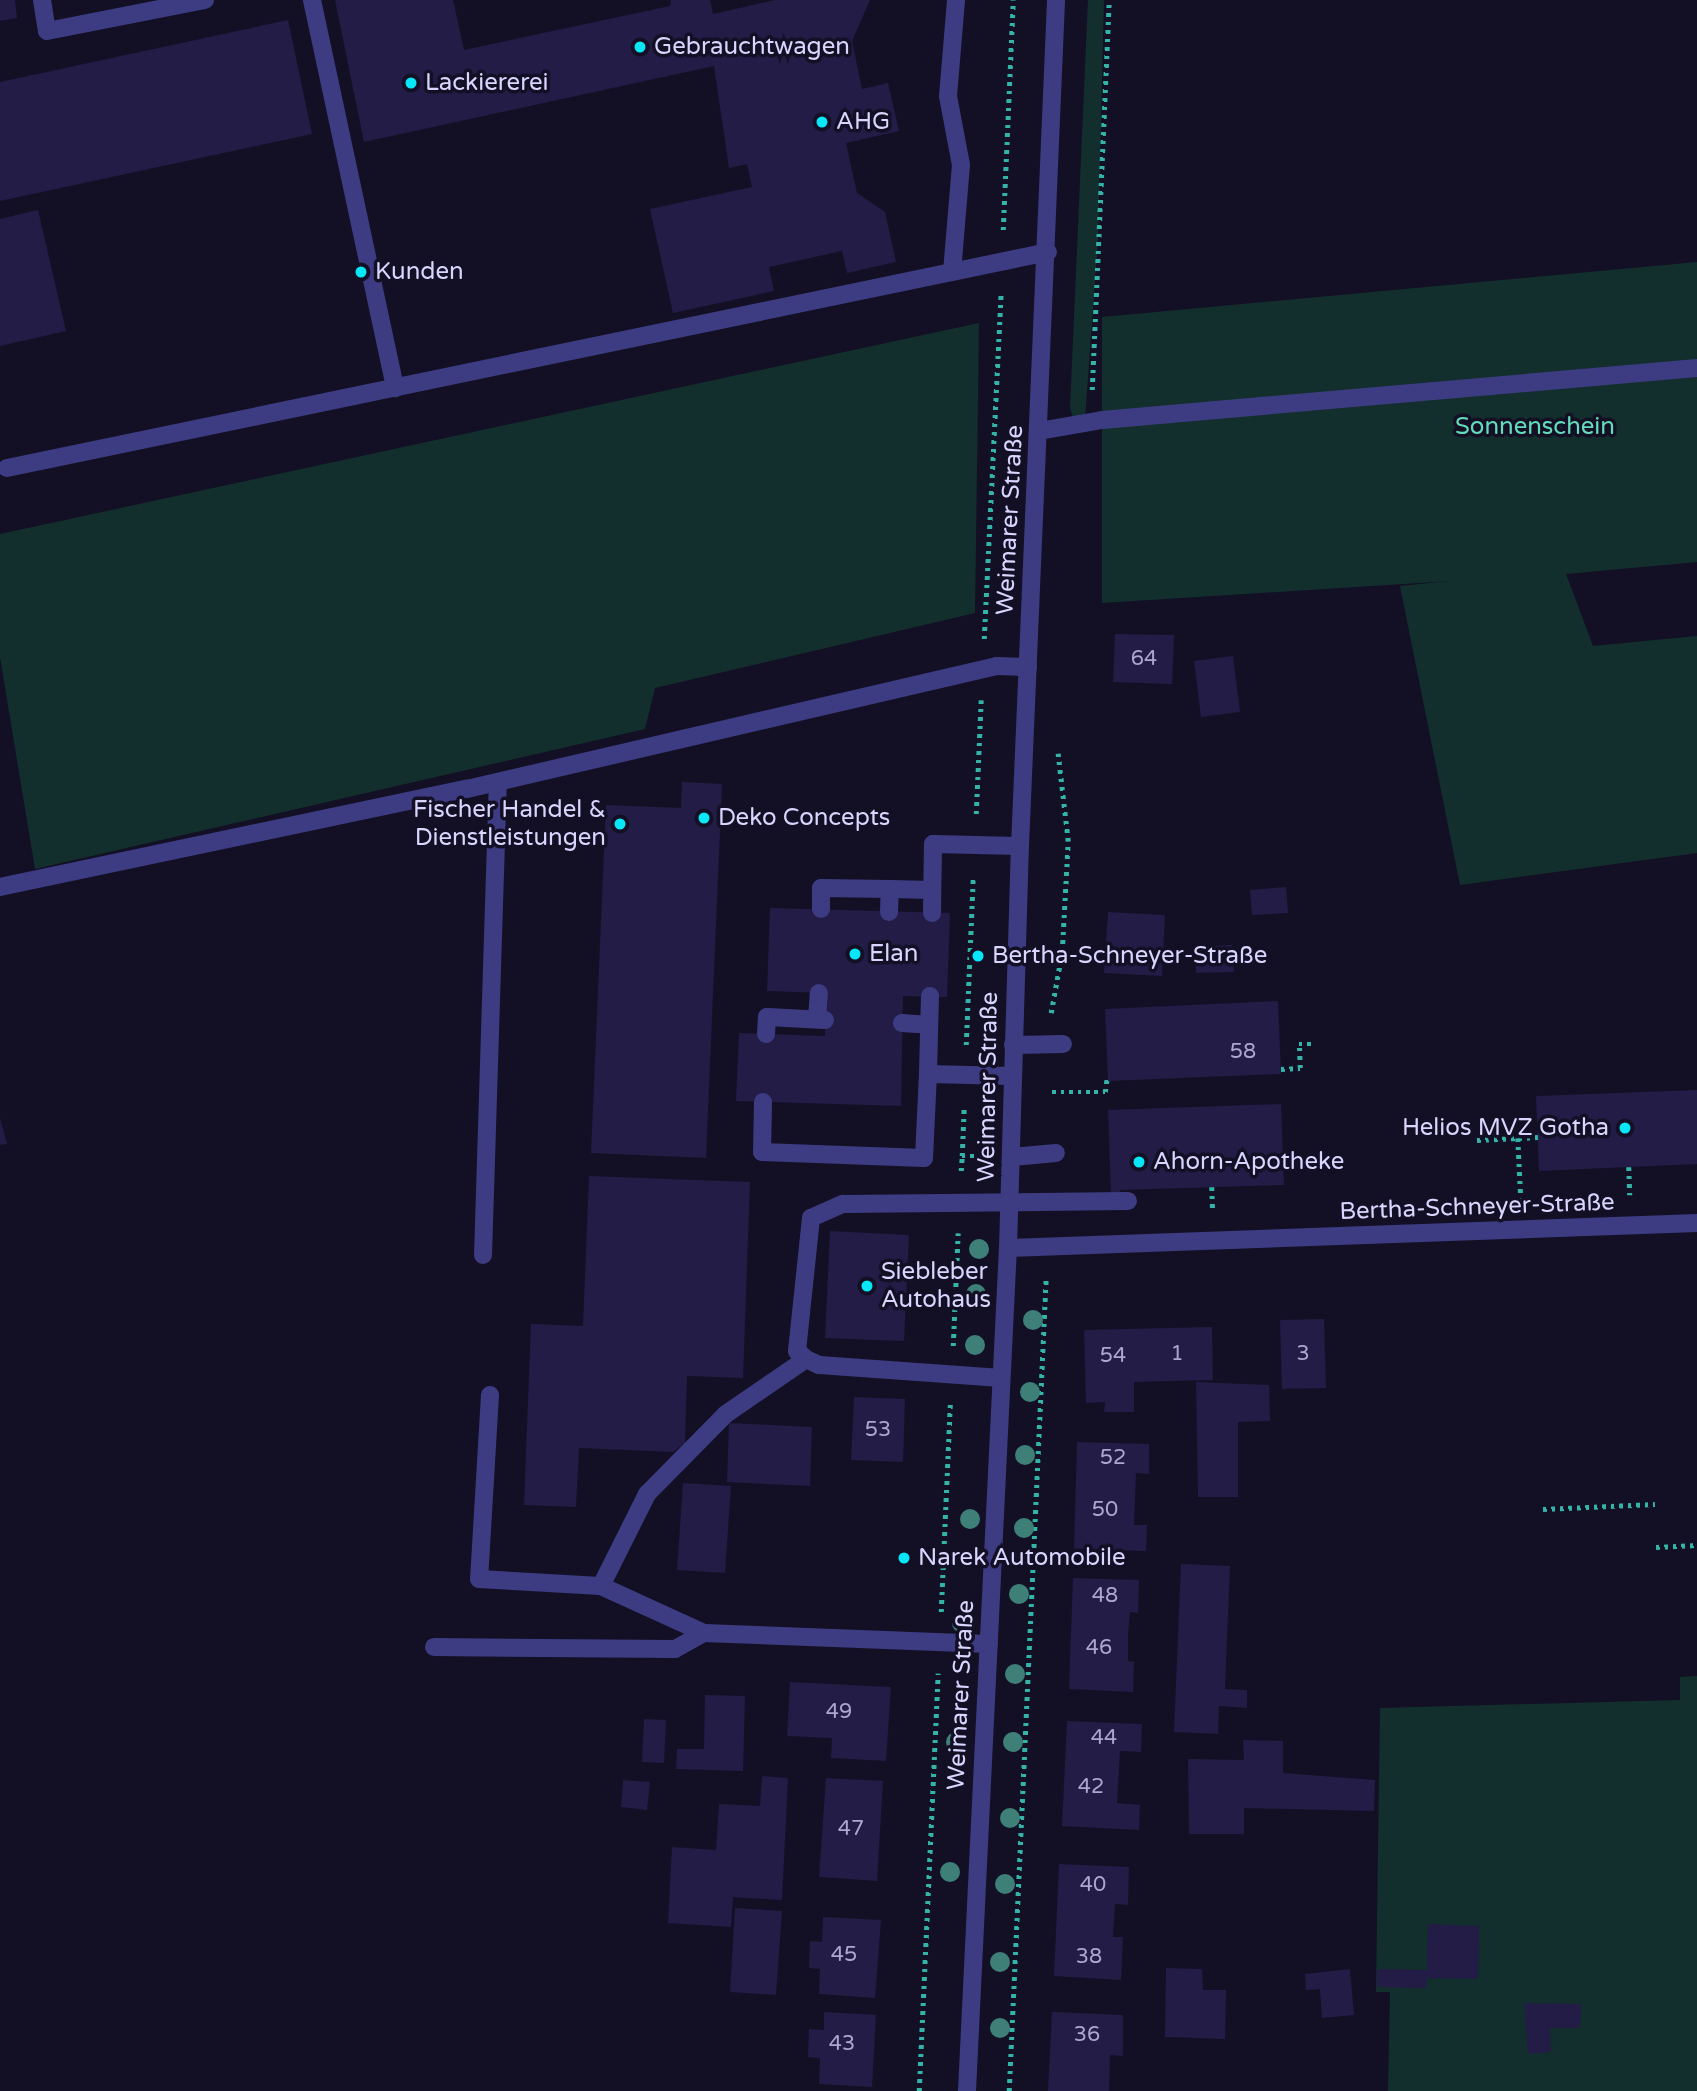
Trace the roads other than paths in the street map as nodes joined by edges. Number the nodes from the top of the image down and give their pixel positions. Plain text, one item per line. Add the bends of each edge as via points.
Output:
1 (42, 0) edge
2 (205, 0) edge
3 (312, 0) edge
4 (956, 0) edge
5 (1056, 0) edge
6 (1048, 251) junction
7 (952, 272) junction
8 (1697, 368) edge
9 (396, 388) junction
10 (1039, 431) junction
11 (7, 468) dead end
12 (1028, 667) junction
13 (498, 782) junction
14 (1020, 846) junction
15 (0, 887) edge
16 (890, 889) junction
17 (932, 890) junction
18 (821, 909) dead end
19 (889, 912) dead end
20 (932, 913) dead end
21 (819, 993) dead end
22 (930, 996) dead end
23 (902, 1023) dead end
24 (929, 1025) junction
25 (766, 1034) dead end
26 (1063, 1044) dead end
27 (1013, 1045) junction
28 (928, 1074) junction
29 (1012, 1076) junction
30 (763, 1102) dead end
31 (1056, 1153) dead end
32 (1012, 1157) junction
33 (1128, 1201) dead end
34 (1009, 1204) junction
35 (1697, 1223) edge
36 (1008, 1248) junction
37 (483, 1255) dead end
38 (806, 1359) junction
39 (1001, 1378) junction
40 (490, 1395) dead end
41 (601, 1586) junction
42 (704, 1633) junction
43 (989, 1644) junction
44 (434, 1647) dead end
45 (967, 2091) edge

1 - 2 street via 47,31
3 - 9 street
4 - 7 street via 948,96 961,165
5 - 6 street, Weimarer Straße
6 - 7 street
6 - 10 street, Weimarer Straße
7 - 9 street
8 - 10 street via 1091,422
9 - 11 street
10 - 12 street, Weimarer Straße
12 - 13 street via 982,669
12 - 14 street, Weimarer Straße
13 - 15 street
13 - 37 street
14 - 17 street via 933,844
14 - 27 street, Weimarer Straße
16 - 17 street
16 - 18 street via 821,888
16 - 19 street
17 - 20 street
21 - 25 street via 821,1019 767,1017
22 - 24 street
23 - 24 street
24 - 28 street
26 - 27 street
27 - 29 street, Weimarer Straße
28 - 29 street
28 - 30 street via 925,1157 762,1152
29 - 32 street, Weimarer Straße
31 - 32 street
32 - 34 street, Weimarer Straße
33 - 34 street
34 - 36 street, Weimarer Straße
34 - 38 street via 843,1204 811,1218 797,1350
35 - 36 street, Bertha-Schneyer-Straße
36 - 39 street, Weimarer Straße
38 - 39 street via 819,1365
38 - 41 street via 726,1414 647,1494
39 - 43 street, Weimarer Straße
40 - 41 street via 479,1579
41 - 42 street
42 - 43 street
42 - 44 street via 675,1649
43 - 45 street, Weimarer Straße

